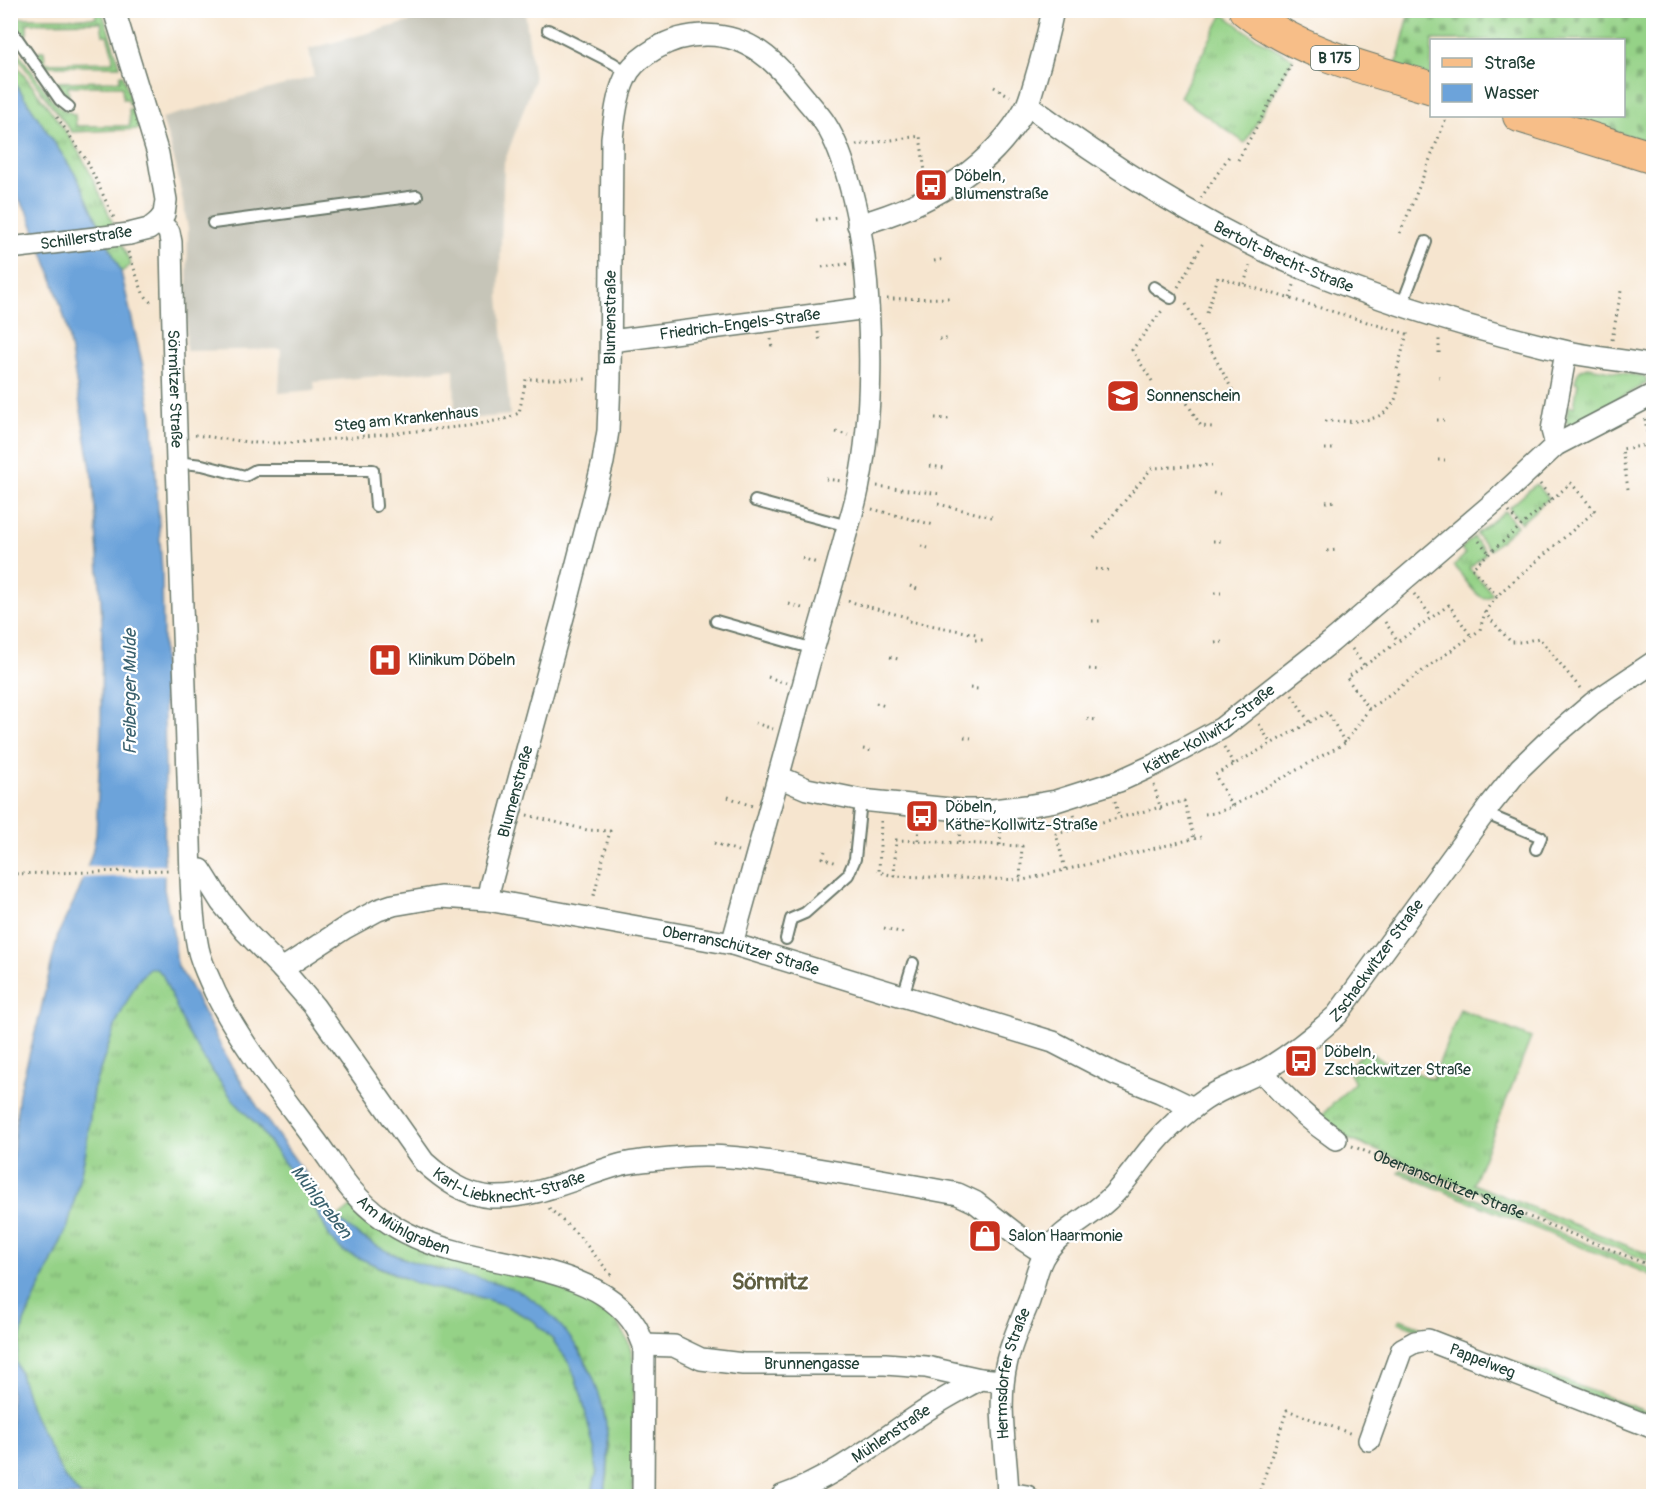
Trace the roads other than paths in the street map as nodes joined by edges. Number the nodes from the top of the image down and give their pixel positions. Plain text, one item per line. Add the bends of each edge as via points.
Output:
1 (114, 10) edge
2 (1053, 10) edge
3 (1245, 10) edge
4 (10, 28) edge
5 (548, 30) dead end
6 (628, 73) junction
7 (1430, 88) edge
8 (1028, 105) junction
9 (69, 106) dead end
10 (1522, 117) edge
11 (1653, 158) edge
12 (417, 196) dead end
13 (857, 220) junction
14 (159, 221) junction
15 (213, 223) dead end
16 (1426, 242) dead end
17 (10, 248) edge
18 (1154, 287) dead end
19 (1171, 298) road end
20 (868, 303) junction
21 (1402, 305) junction
22 (611, 341) junction
23 (1566, 352) junction
24 (1653, 366) edge
25 (1653, 394) edge
26 (1556, 445) junction
27 (176, 462) junction
28 (756, 501) dead end
29 (376, 506) dead end
30 (848, 526) junction
31 (716, 621) dead end
32 (814, 649) junction
33 (1653, 662) edge
34 (779, 777) junction
35 (871, 802) junction
36 (1485, 813) junction
37 (1536, 849) dead end
38 (184, 869) junction
39 (488, 900) junction
40 (786, 939) dead end
41 (732, 944) junction
42 (913, 963) dead end
43 (282, 969) junction
44 (903, 996) junction
45 (1262, 1071) junction
46 (1193, 1108) junction
47 (1336, 1139) road end
48 (1046, 1254) junction
49 (644, 1346) junction
50 (980, 1379) junction
51 (1004, 1381) junction
52 (1653, 1428) edge
53 (1369, 1440) road end
54 (1015, 1496) edge
55 (643, 1497) edge
56 (782, 1497) edge

1 - 14 street via 158,154 166,200
2 - 8 street
3 - 7 main road, B 175 via 1303,45
4 - 9 lane via 60,100
5 - 6 lane
6 - 13 street, Blumenstraße via 641,57 670,40 714,35 760,51 787,76 826,124 847,176
6 - 22 street, Blumenstraße via 617,102 612,138
8 - 13 street via 994,150 968,173 932,197 891,216
8 - 21 street, Bertolt-Brecht-Straße via 1100,157 1191,212 1299,266
10 - 11 main road
12 - 15 lane
13 - 20 street, Blumenstraße
14 - 17 street, Schillerstraße, bridge via 149,229
14 - 27 street, Sörmitzer Straße via 170,232 171,242
16 - 21 lane
18 - 19 lane
20 - 22 street, Friedrich-Engels-Straße
20 - 30 street, Blumenstraße via 866,433 860,484
21 - 23 street, Bertolt-Brecht-Straße
22 - 39 street, Blumenstraße via 603,462
23 - 24 street
23 - 26 street via 1552,430
25 - 26 street, Käthe-Kollwitz-Straße
26 - 35 street, Käthe-Kollwitz-Straße via 1331,642 1222,729 1149,768 1085,793 1026,806 960,810
27 - 29 lane via 245,476 256,471 373,470
27 - 38 street, Sörmitzer Straße via 188,779
28 - 30 lane
30 - 32 street, Blumenstraße
31 - 32 lane
32 - 34 street, Blumenstraße
33 - 36 street, Zschackwitzer Straße via 1593,703 1554,736 1520,768
34 - 35 street, Käthe-Kollwitz-Straße via 807,789
34 - 41 street, Blumenstraße
35 - 40 lane via 848,875 806,913 791,919
36 - 37 lane via 1541,837
36 - 45 street, Zschackwitzer Straße via 1337,1015
38 - 43 street, Karl-Liebknecht-Straße via 201,870 221,902
38 - 49 street, Am Mühlgraben via 198,950 222,1005 354,1195 392,1226 414,1238 580,1283 624,1311
39 - 41 street, Oberranschützer Straße
39 - 43 street, Oberranschützer Straße via 440,897 393,905 333,935
41 - 44 street, Oberranschützer Straße
42 - 44 lane
43 - 48 street, Karl-Liebknecht-Straße via 314,1006 424,1162 446,1181 470,1193 513,1197 621,1164 727,1156 958,1194
44 - 46 street, Oberranschützer Straße via 1053,1042
45 - 46 street, Zschackwitzer Straße
45 - 47 street via 1283,1095
46 - 48 street, Zschackwitzer Straße via 1151,1147 1106,1203 1061,1235
48 - 51 street, Hermsdorfer Straße via 1007,1361
49 - 50 street, Brunnengasse via 674,1346 701,1359 743,1364 926,1366
49 - 55 street, Am Mühlgraben
50 - 51 street
50 - 56 street, Mühlenstraße via 806,1487
51 - 54 street, Hermsdorfer Straße via 1003,1434
52 - 53 street, Pappelweg via 1428,1340 1402,1348

